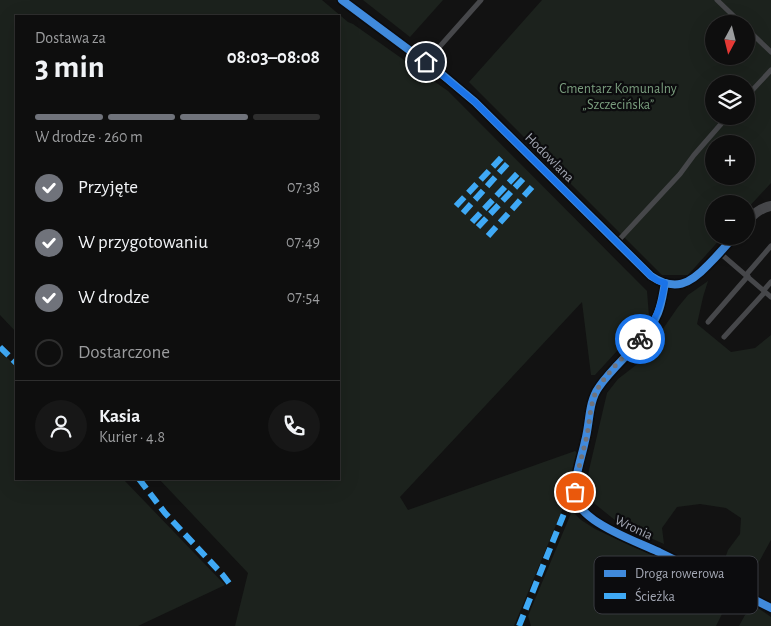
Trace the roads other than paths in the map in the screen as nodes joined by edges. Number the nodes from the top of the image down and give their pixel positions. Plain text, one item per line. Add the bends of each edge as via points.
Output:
1 (342, 0) edge
2 (481, 0) edge
3 (717, 0) edge
4 (733, 15) edge
5 (755, 37) edge
6 (771, 52) edge
7 (426, 62) junction
8 (771, 70) edge
9 (755, 87) edge
10 (720, 125) edge
11 (771, 206) edge
12 (755, 213) edge
13 (617, 243) junction
14 (726, 245) edge
15 (771, 246) edge
16 (720, 252) junction
17 (747, 276) junction
18 (771, 282) edge
19 (665, 283) junction
20 (765, 291) junction
21 (771, 296) edge
22 (708, 322) dead end
23 (724, 337) dead end
24 (665, 556) edge
25 (758, 602) edge
26 (771, 608) edge

1 - 7 street, Hodowlana
2 - 7 lane
3 - 4 lane
5 - 6 lane
7 - 13 street, Hodowlana via 475,102
8 - 9 lane
10 - 13 lane
11 - 12 street
13 - 19 street, Hodowlana via 651,276
14 - 16 street
15 - 17 lane
16 - 17 lane
16 - 19 street via 690,281 678,285
17 - 20 lane
17 - 22 lane
18 - 20 lane
19 - 24 street, Wronia via 655,320 594,397 575,492 579,506 594,520
20 - 21 lane
20 - 23 lane
25 - 26 street, Wronia

